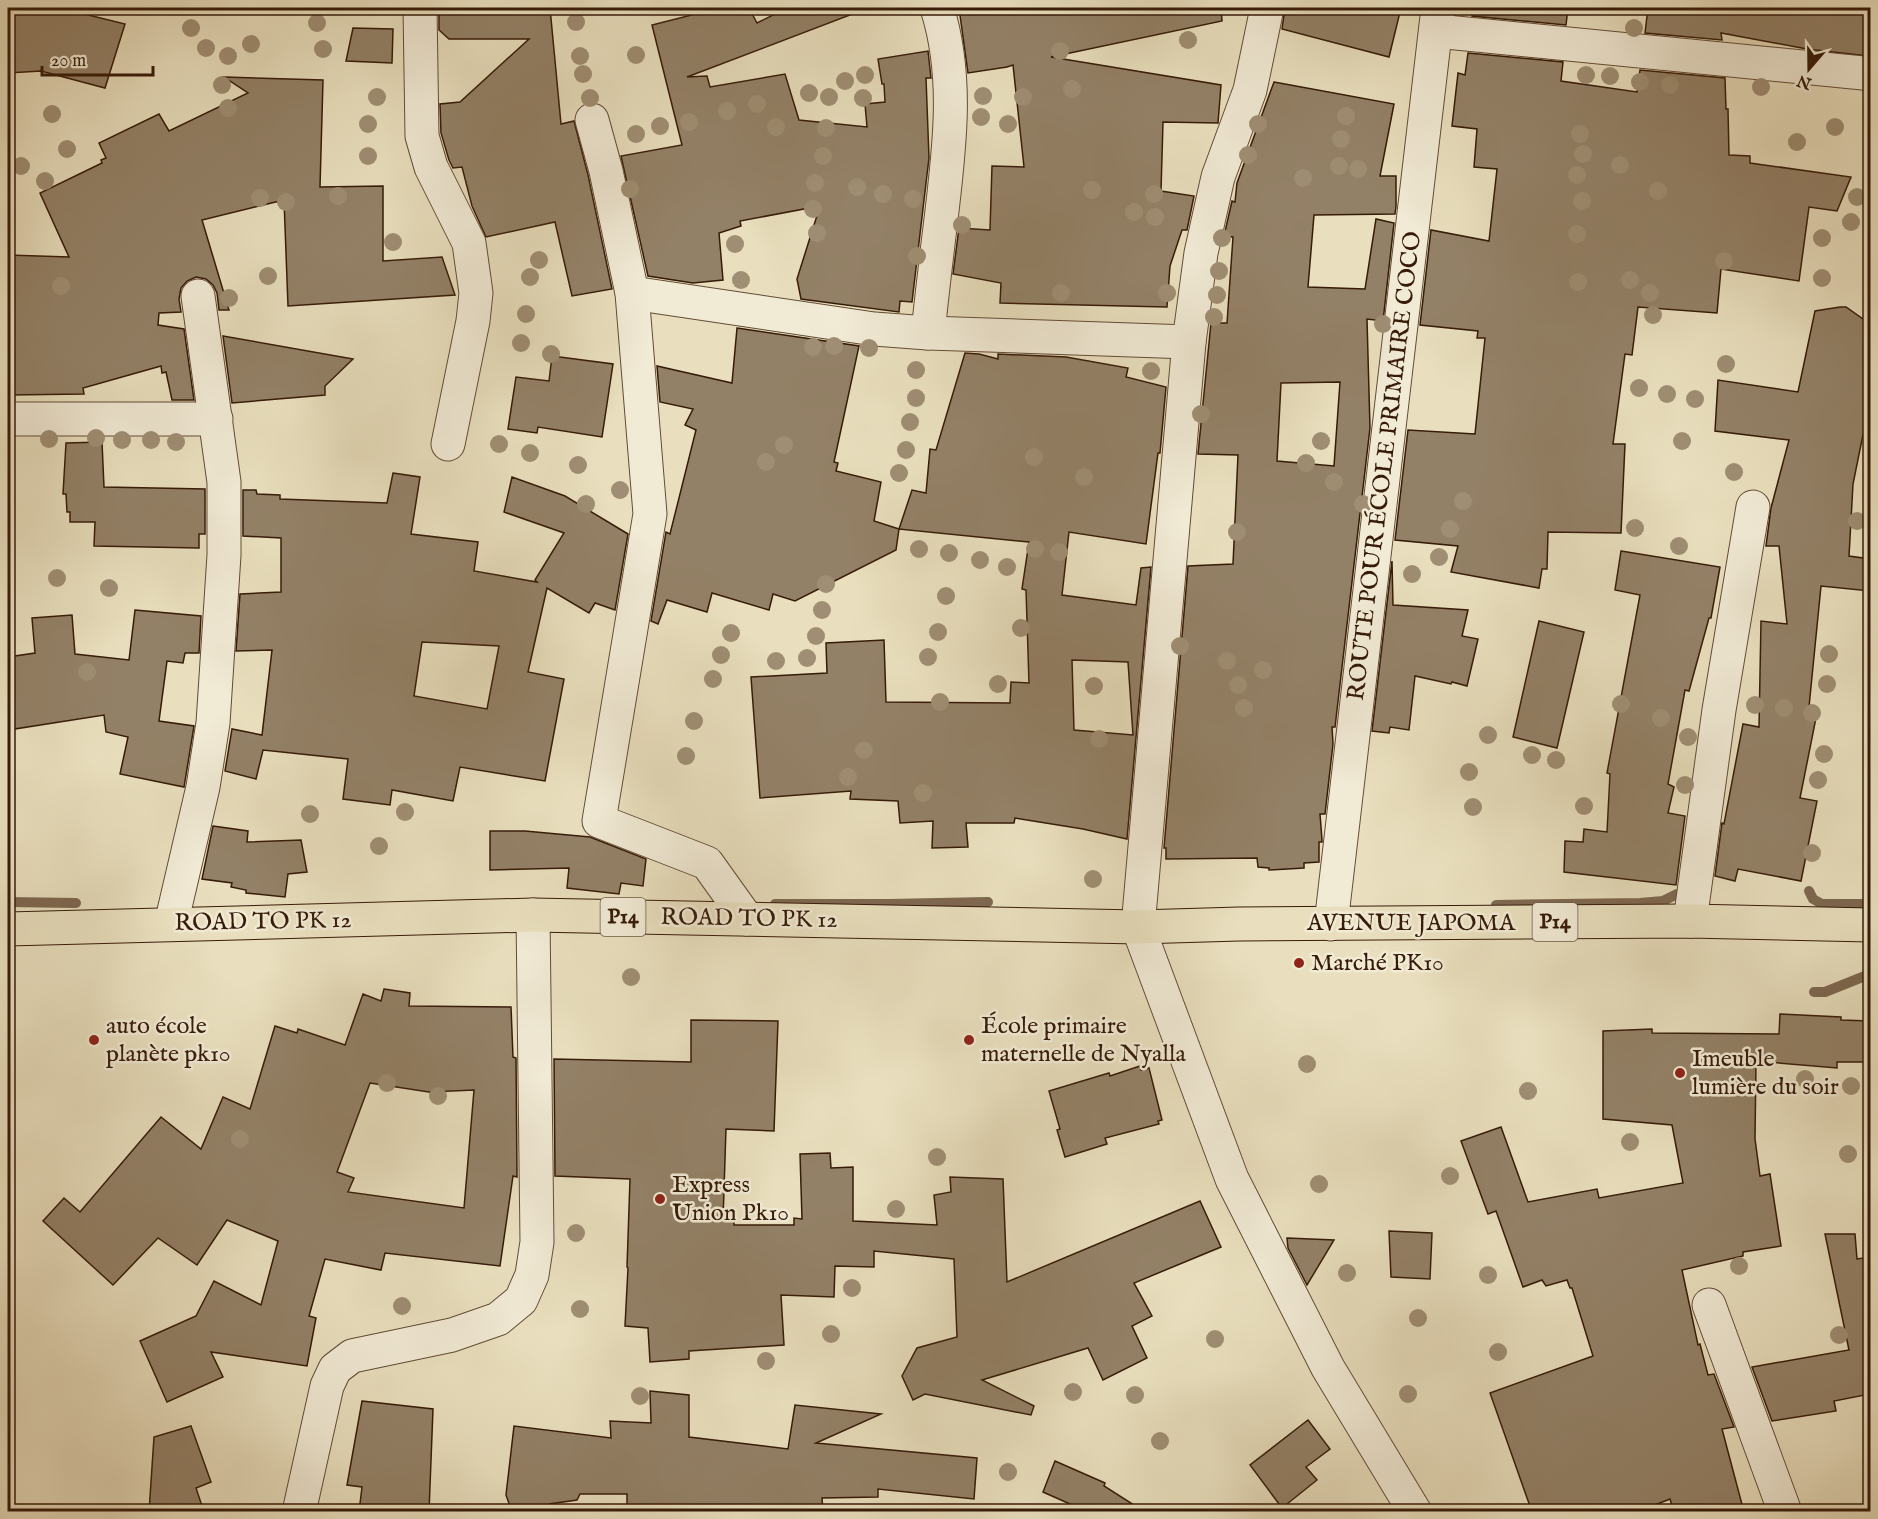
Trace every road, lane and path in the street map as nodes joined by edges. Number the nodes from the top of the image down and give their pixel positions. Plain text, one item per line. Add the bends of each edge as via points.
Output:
1 (420, 8) edge
2 (937, 8) edge
3 (1267, 8) edge
4 (1437, 19) edge
5 (1863, 73) dead end
6 (592, 120) dead end
7 (632, 293) junction
8 (198, 296) dead end
9 (928, 333) junction
10 (1189, 342) junction
11 (8, 419) edge
12 (216, 419) junction
13 (448, 444) dead end
14 (1753, 507) dead end
15 (533, 915) junction
16 (747, 919) junction
17 (1690, 921) junction
18 (171, 924) junction
19 (1239, 924) joint
20 (1331, 924) junction
21 (1870, 925) edge
22 (1138, 927) junction
23 (8, 929) edge
24 (1709, 1305) dead end
25 (299, 1512) edge
26 (1415, 1512) edge
27 (1785, 1512) edge

1 - 13 street via 422,136 431,166 469,243 476,293
2 - 9 street via 951,87 950,142
3 - 10 street via 1250,90 1218,177 1201,253
4 - 5 street
4 - 20 street, ROUTE POUR ÉCOLE PRIMAIRE COCO
6 - 7 street
7 - 9 street via 874,329
7 - 16 street via 650,514 599,821 707,863
8 - 12 street
9 - 10 street
10 - 22 street
11 - 12 street
12 - 18 street via 224,482 224,545 213,723 203,787
14 - 17 street via 1719,710
15 - 16 main road, ROAD TO PK 12 / P14
15 - 18 main road, ROAD TO PK 12 / P14
15 - 25 street via 537,1242 532,1275 521,1300 498,1319 452,1335 352,1356 335,1369 327,1386
16 - 22 main road, ROAD TO PK 12 / P14
17 - 20 main road, AVENUE JAPOMA / P14
17 - 21 main road, AVENUE JAPOMA / P14
18 - 23 main road, ROAD TO PK 12 / P14
19 - 20 main road, AVENUE JAPOMA / P14
19 - 22 main road, ROAD TO PK 12 / P14
22 - 26 street via 1232,1179 1328,1368
24 - 27 street

